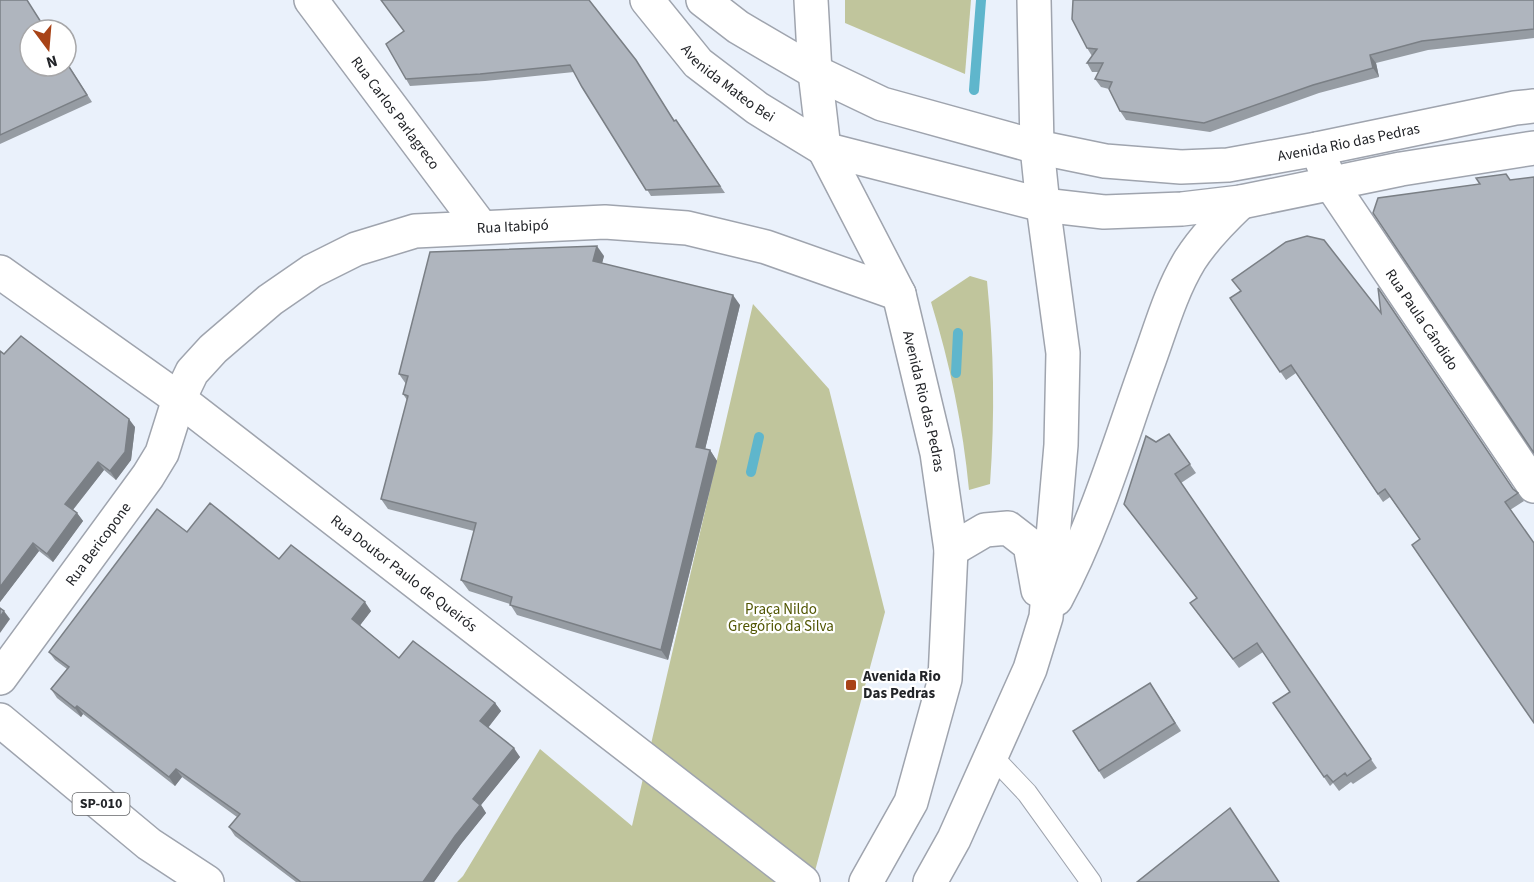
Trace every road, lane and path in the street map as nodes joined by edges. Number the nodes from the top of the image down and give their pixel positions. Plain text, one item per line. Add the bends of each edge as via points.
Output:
1 (311, 0) edge
2 (647, 0) edge
3 (703, 0) edge
4 (811, 0) edge
5 (1034, 0) edge
6 (815, 72) junction
7 (1534, 106) edge
8 (1037, 147) junction
9 (1534, 148) edge
10 (825, 149) junction
11 (1317, 149) junction
12 (1330, 184) junction
13 (1241, 202) junction
14 (1043, 206) junction
15 (481, 227) junction
16 (0, 272) edge
17 (899, 294) junction
18 (179, 399) junction
19 (1534, 486) edge
20 (951, 550) junction
21 (1045, 621) junction
22 (0, 678) edge
23 (0, 720) edge
24 (991, 755) junction
25 (207, 882) edge
26 (803, 882) edge
27 (866, 882) edge
28 (930, 882) edge
29 (1091, 882) edge

1 - 15 main road, Rua Carlos Parlagreco
2 - 10 main road, Avenida Mateo Bei via 698,63 757,108
3 - 6 main road via 738,27
4 - 6 main road
5 - 8 main road
6 - 8 main road, Avenida Rio das Pedras via 882,104
6 - 10 main road
7 - 11 main road, Avenida Rio das Pedras
8 - 11 main road, Avenida Rio das Pedras via 1106,161 1181,167 1228,165
8 - 14 main road
9 - 12 main road
10 - 14 main road
10 - 17 main road, Avenida Rio das Pedras
11 - 12 main road, Rua Paula Cândido
12 - 13 main road
12 - 19 main road, Rua Paula Cândido
13 - 14 main road via 1104,212
13 - 21 main road via 1199,247 1175,291 1092,519
14 - 21 main road via 1063,353 1061,445
15 - 17 main road, Rua Itabipó via 605,222 687,228 765,247
15 - 18 main road, Rua Itabipó via 415,231 356,249 312,272 270,300 213,349 192,372
16 - 18 main road, Rua Doutor Paulo de Queirós
17 - 20 main road, Avenida Rio das Pedras via 937,453
18 - 22 main road, Rua Bericopone via 162,453 148,476
18 - 26 main road, Rua Doutor Paulo de Queirós
20 - 21 main road via 985,530 1008,528 1030,545
20 - 27 main road, Avenida Rio das Pedras via 945,679 911,802
21 - 24 main road via 1030,669
23 - 25 main road, SP-010 via 149,844
24 - 28 main road via 954,839
24 - 29 lane via 1027,793

